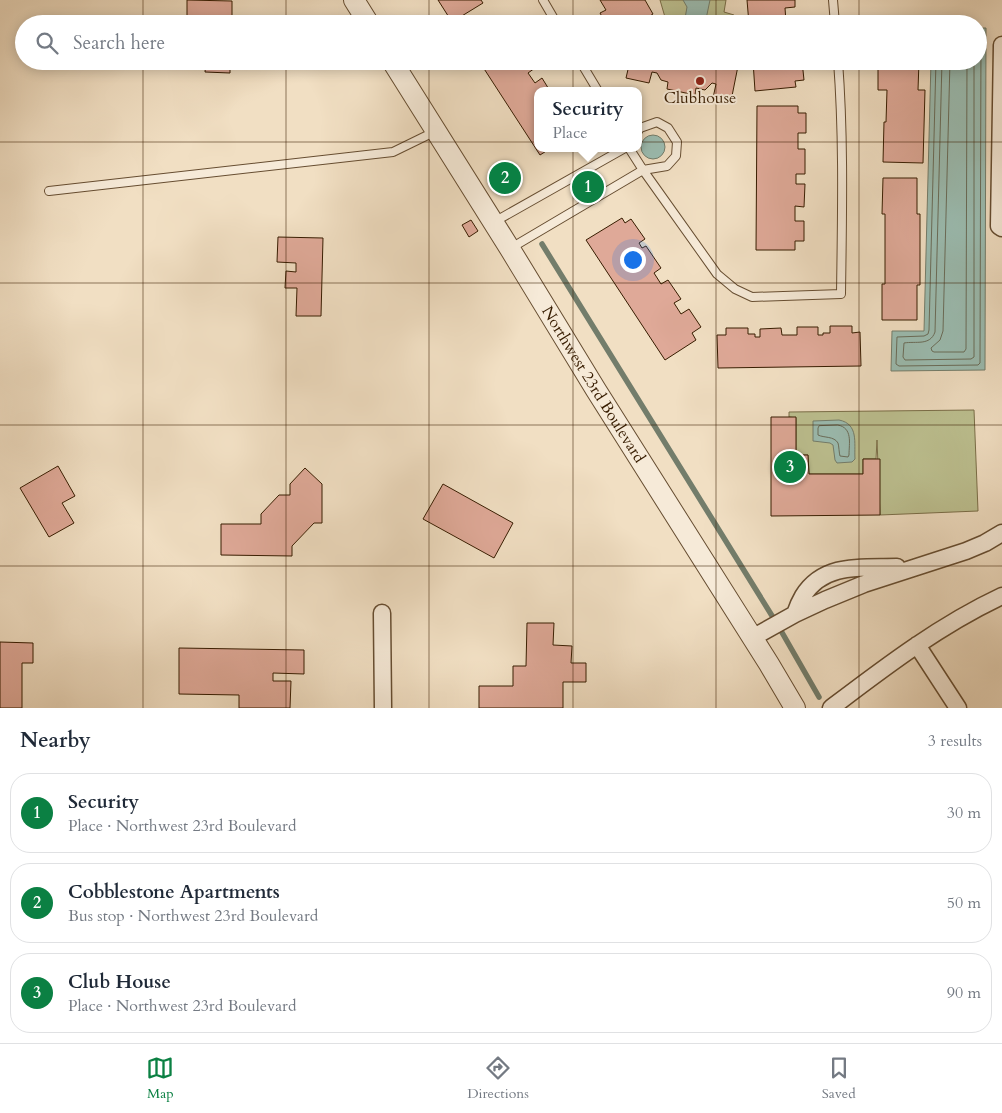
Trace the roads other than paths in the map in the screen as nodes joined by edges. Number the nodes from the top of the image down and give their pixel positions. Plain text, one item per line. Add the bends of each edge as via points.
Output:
1 (354, 0) edge
2 (543, 0) edge
3 (833, 0) edge
4 (363, 15) edge
5 (552, 15) edge
6 (834, 15) edge
7 (1002, 45) edge
8 (398, 70) edge
9 (585, 70) edge
10 (839, 70) edge
11 (596, 87) edge
12 (642, 127) edge
13 (436, 131) junction
14 (620, 152) edge
15 (630, 152) edge
16 (643, 170) junction
17 (49, 191) dead end
18 (493, 223) junction
19 (1002, 228) edge
20 (510, 249) junction
21 (1002, 533) edge
22 (914, 566) junction
23 (1002, 596) edge
24 (382, 613) dead end
25 (795, 614) junction
26 (752, 638) junction
27 (916, 645) junction
28 (383, 708) edge
29 (795, 708) edge
30 (831, 708) edge
31 (958, 708) edge

1 - 4 street
2 - 5 lane
3 - 6 lane
7 - 19 street via 999,226
8 - 13 street, Northwest 23rd Boulevard
9 - 11 lane
10 - 16 lane via 841,294 752,297 735,289 717,274
12 - 16 lane via 657,122 668,128 677,142 676,156 667,166
13 - 17 lane via 393,152
13 - 18 street, Northwest 23rd Boulevard
14 - 18 lane
15 - 16 lane
16 - 20 lane
18 - 20 street, Northwest 23rd Boulevard
20 - 26 street, Northwest 23rd Boulevard
21 - 22 street via 966,551
22 - 25 street
22 - 25 street via 850,568 832,572 816,581 803,595
23 - 27 street
24 - 28 street
25 - 26 street
26 - 29 street, Northwest 23rd Boulevard
27 - 30 street
27 - 31 street

